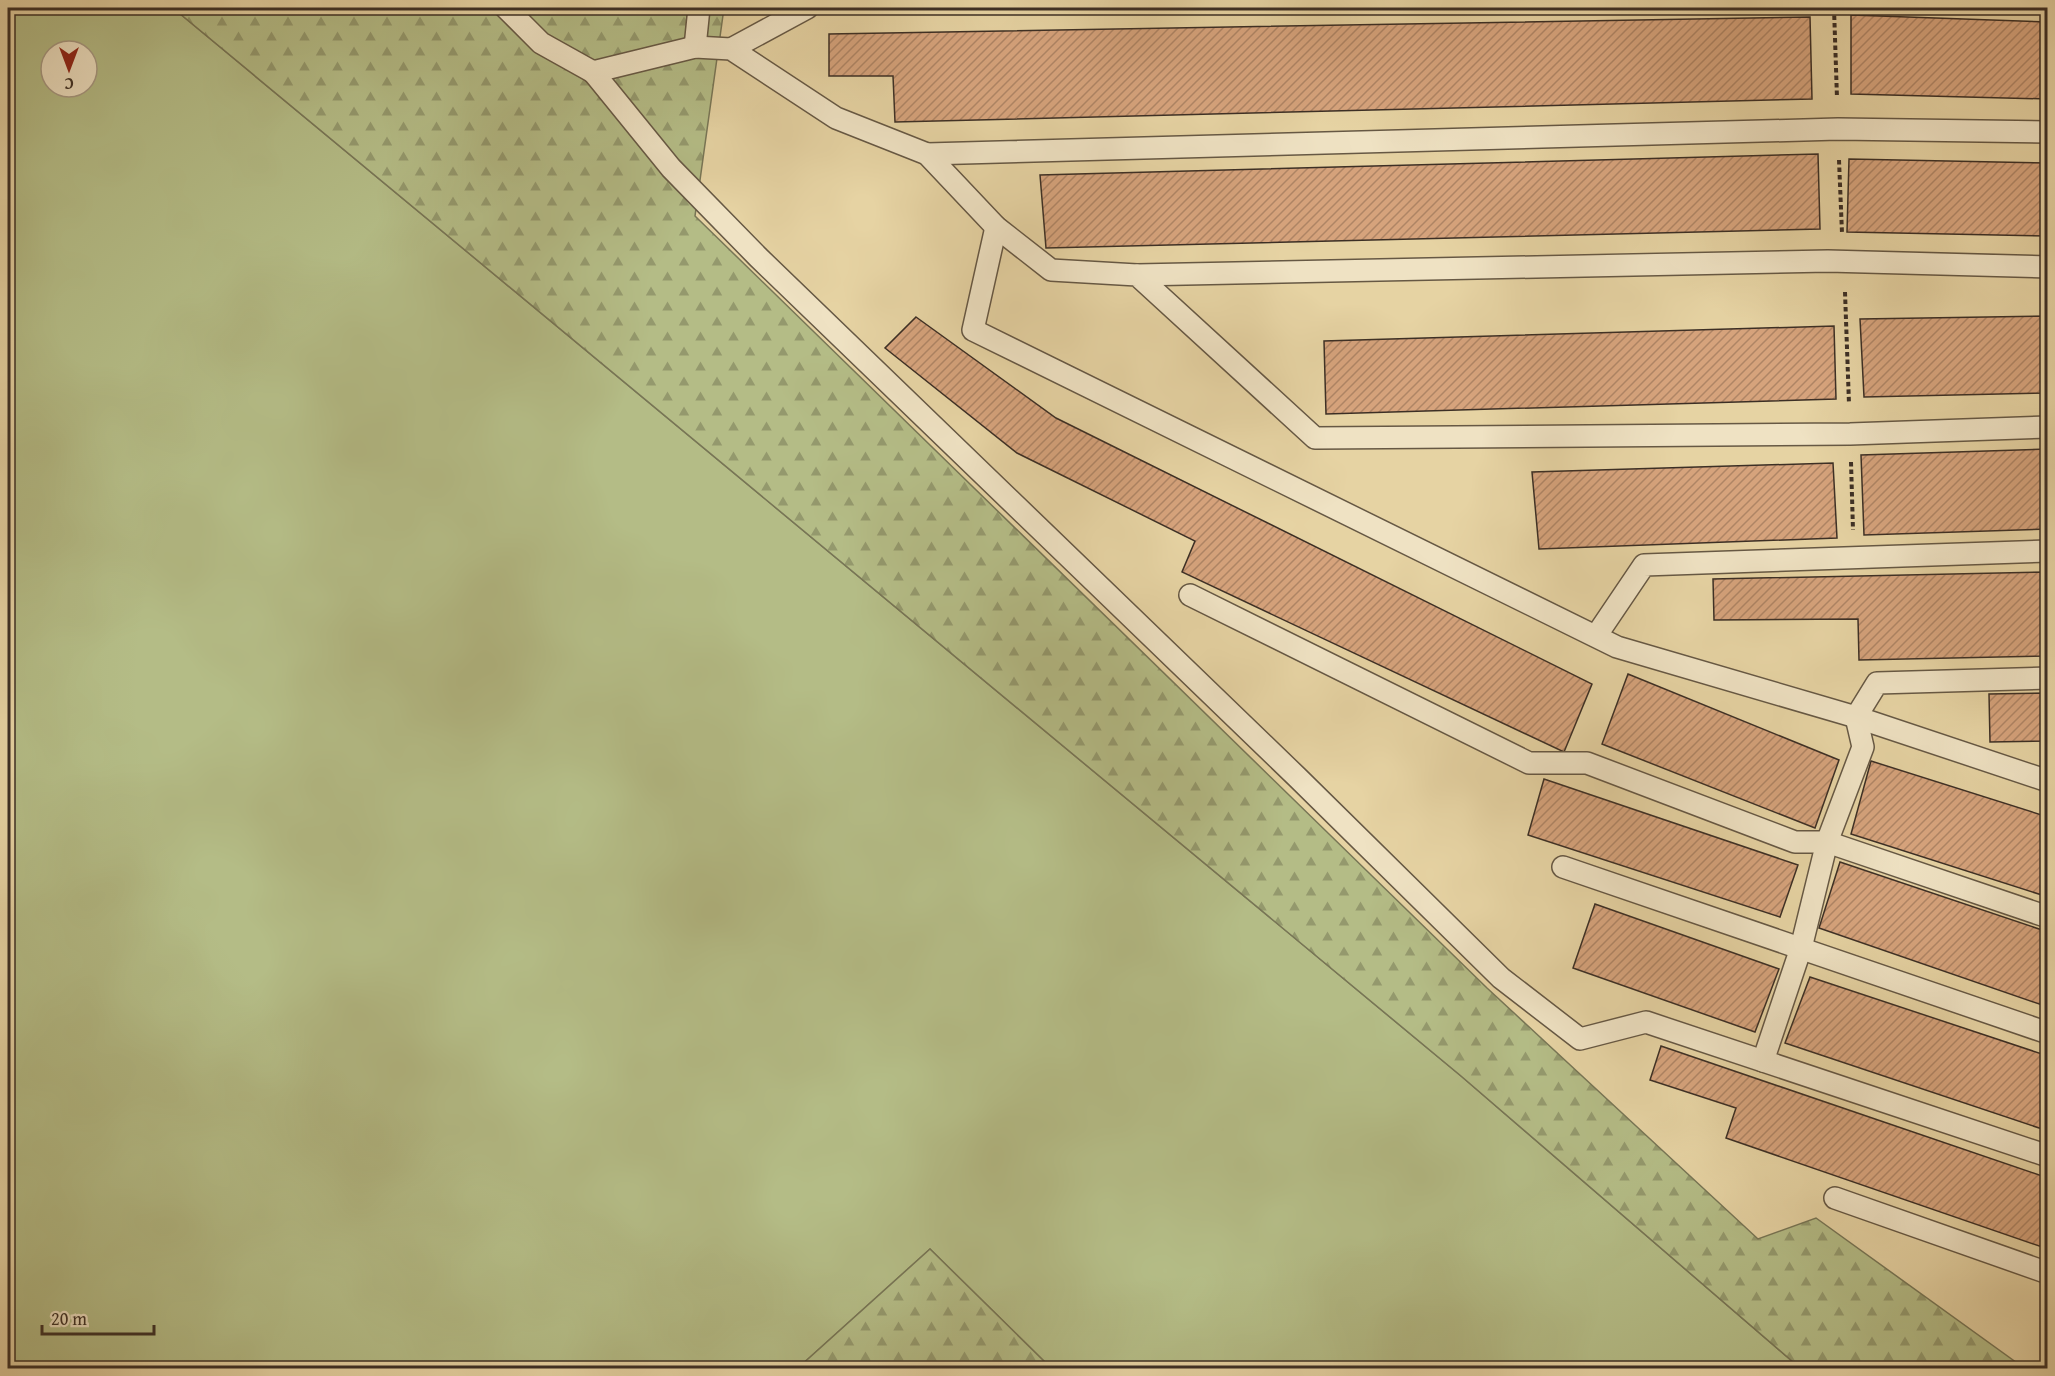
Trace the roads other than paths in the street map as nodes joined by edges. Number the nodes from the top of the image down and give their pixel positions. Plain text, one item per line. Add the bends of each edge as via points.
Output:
1 (506, 8) edge
2 (699, 8) edge
3 (807, 8) edge
4 (695, 47) junction
5 (731, 49) junction
6 (593, 72) junction
7 (2048, 132) edge
8 (927, 154) junction
9 (996, 227) junction
10 (2048, 267) edge
11 (1137, 275) junction
12 (2048, 428) edge
13 (2048, 551) edge
14 (1190, 595) dead end
15 (1596, 636) junction
16 (2048, 678) edge
17 (1856, 717) junction
18 (2048, 781) edge
19 (1827, 842) junction
20 (1563, 867) dead end
21 (2048, 917) edge
22 (1801, 948) junction
23 (2048, 1033) edge
24 (1763, 1061) junction
25 (2048, 1156) edge
26 (1835, 1198) dead end
27 (2048, 1273) edge

1 - 6 lane via 541,43
2 - 4 lane
3 - 5 lane
4 - 5 lane
4 - 6 lane
5 - 8 lane via 836,118
6 - 24 lane via 671,168 758,258 1501,978 1580,1039 1646,1022
7 - 8 lane via 1838,129
8 - 9 lane
9 - 11 lane via 1051,270
9 - 15 lane via 973,330
10 - 11 lane via 1828,261
11 - 12 lane via 1315,438 1850,434
13 - 15 lane via 1644,565
14 - 19 lane via 1529,763 1587,763 1795,842
15 - 17 lane via 1617,647
16 - 17 lane via 1877,683
17 - 18 lane
17 - 19 lane via 1863,747
19 - 21 lane
19 - 22 lane
20 - 22 lane
22 - 23 lane
22 - 24 lane
24 - 25 lane
26 - 27 lane

